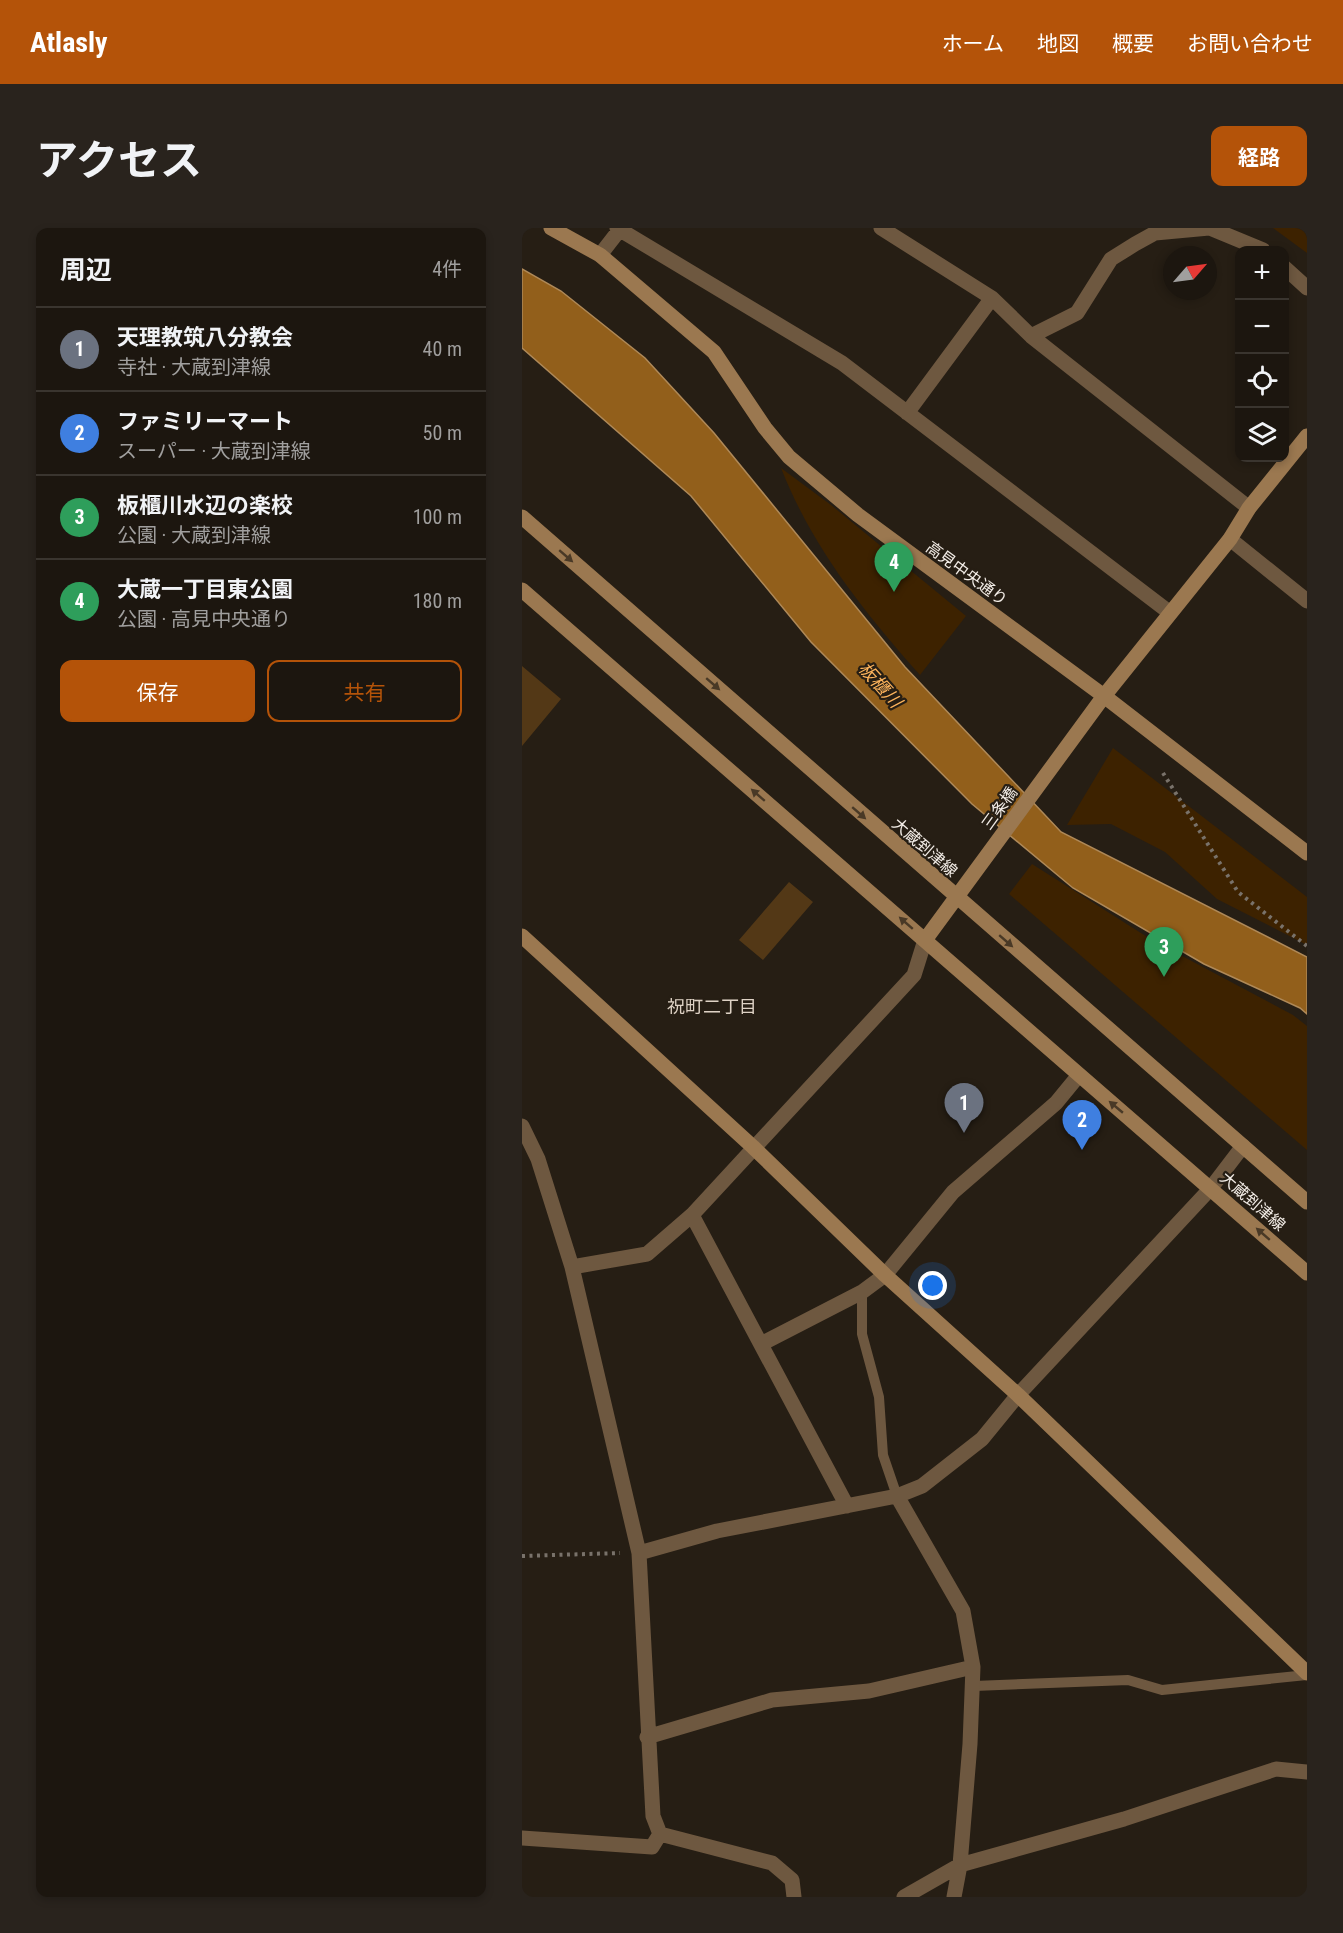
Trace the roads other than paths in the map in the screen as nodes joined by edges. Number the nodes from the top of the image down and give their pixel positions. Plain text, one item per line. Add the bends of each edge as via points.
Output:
1 (551, 228) edge
2 (619, 228) edge
3 (881, 228) edge
4 (1210, 228) edge
5 (1253, 246) edge
6 (600, 255) junction
7 (1289, 272) edge
8 (1307, 288) edge
9 (992, 298) junction
10 (1031, 336) junction
11 (907, 413) junction
12 (1307, 436) edge
13 (1249, 508) junction
14 (522, 517) edge
15 (1230, 539) junction
16 (522, 590) edge
17 (1307, 601) edge
18 (1169, 612) junction
19 (1104, 696) junction
20 (1307, 852) edge
21 (956, 898) junction
22 (522, 936) edge
23 (926, 940) junction
24 (1079, 1076) junction
25 (522, 1126) edge
26 (1243, 1146) junction
27 (753, 1147) junction
28 (1211, 1188) junction
29 (1307, 1202) edge
30 (692, 1215) junction
31 (572, 1267) junction
32 (1307, 1273) edge
33 (885, 1275) junction
34 (862, 1292) junction
35 (760, 1344) junction
36 (1018, 1395) junction
37 (897, 1496) junction
38 (847, 1506) junction
39 (639, 1553) junction
40 (973, 1667) junction
41 (1307, 1674) edge
42 (974, 1686) junction
43 (647, 1737) junction
44 (1307, 1772) edge
45 (660, 1834) junction
46 (522, 1838) edge
47 (960, 1866) junction
48 (794, 1897) edge
49 (904, 1897) edge
50 (954, 1897) edge

1 - 6 street, 高見中央通り
2 - 6 street
2 - 11 street via 842,363
3 - 9 street
4 - 5 street
4 - 10 street via 1155,233 1111,259 1077,313
6 - 19 street, 高見中央通り via 714,352 789,457 858,515
7 - 8 street
9 - 10 street
9 - 11 street
10 - 13 street
11 - 18 street
12 - 13 street, 三条橋
13 - 15 street, 三条橋
14 -> 21 street, 大蔵到津線
15 - 17 street
15 - 18 street, 三条橋
23 -> 16 street, 大蔵到津線
18 - 19 street, 三条橋
19 - 20 street, 高見中央通り
19 - 21 street, 三条橋
21 - 23 street, 三条橋
21 -> 26 street, 大蔵到津線
22 - 27 street
23 - 24 street, 大蔵到津線
23 - 27 street via 914,975
28 -> 24 street, 大蔵到津線
24 - 33 street via 1056,1103 953,1192
25 - 31 street via 538,1159
26 - 28 street
26 - 29 street, 大蔵到津線
27 - 30 street
27 - 33 street
32 -> 28 street, 大蔵到津線
28 - 36 street
30 - 31 street via 647,1254
30 - 35 street
31 - 39 street
33 - 34 street
33 - 36 street
34 - 35 street
34 - 37 lane via 862,1334 879,1397 883,1455
35 - 38 street
36 - 37 street via 982,1439 951,1466 922,1486
36 - 41 street
37 - 38 street
37 - 40 street via 963,1611
38 - 39 street via 717,1531
39 - 43 street
40 - 42 street
40 - 43 street via 869,1691 772,1700
41 - 42 lane via 1162,1690 1128,1680
42 - 47 street
43 - 45 street via 653,1816
44 - 47 street via 1276,1769 1124,1819
45 - 46 street via 652,1847
45 - 48 street via 772,1863 792,1880
47 - 49 street
47 - 50 street

